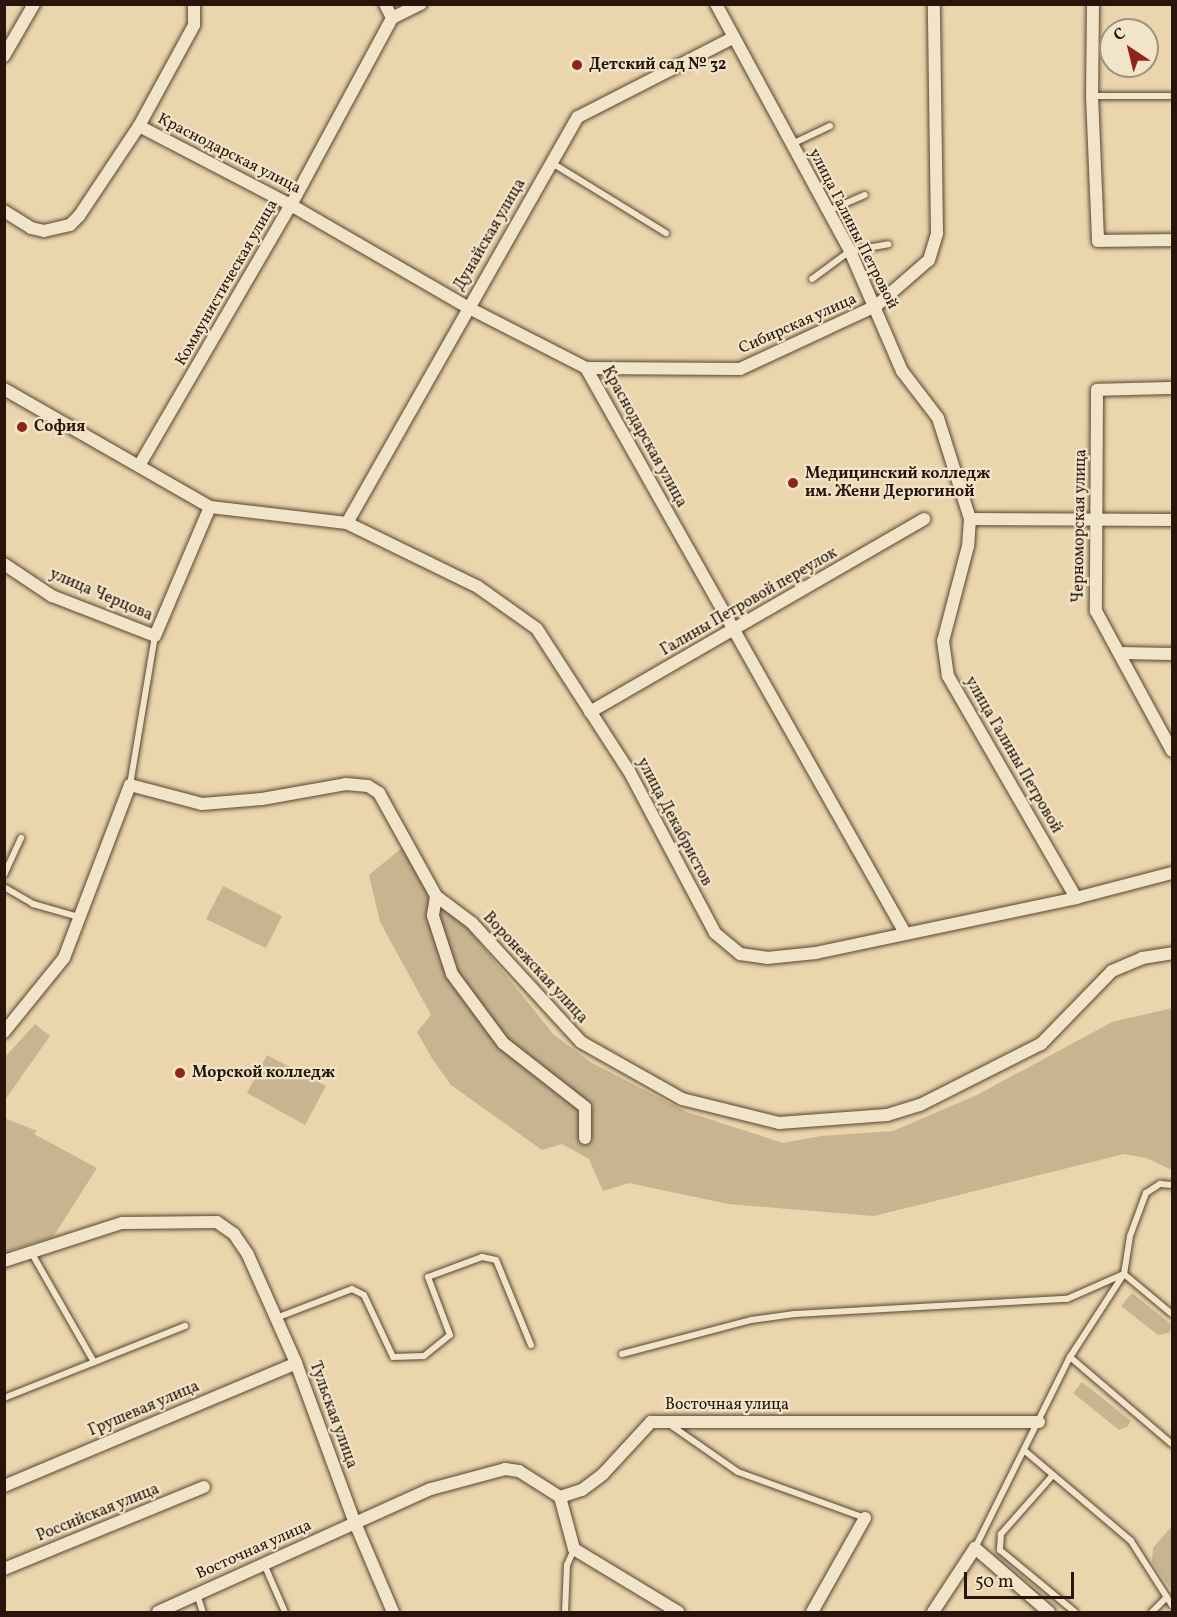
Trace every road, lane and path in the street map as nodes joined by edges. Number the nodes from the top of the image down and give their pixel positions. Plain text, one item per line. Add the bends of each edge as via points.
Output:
1 (34, 4) edge
2 (194, 4) edge
3 (384, 4) edge
4 (421, 4) edge
5 (716, 4) edge
6 (934, 4) edge
7 (1093, 4) edge
8 (392, 18) junction
9 (734, 37) junction
10 (4, 56) edge
11 (1092, 96) junction
12 (1173, 96) edge
13 (140, 126) junction
14 (830, 126) dead end
15 (791, 144) junction
16 (551, 163) junction
17 (865, 195) dead end
18 (291, 205) junction
19 (4, 211) edge
20 (828, 211) junction
21 (666, 233) dead end
22 (1173, 240) edge
23 (888, 244) dead end
24 (850, 251) junction
25 (812, 279) dead end
26 (876, 306) junction
27 (467, 307) junction
28 (586, 369) junction
29 (1173, 388) edge
30 (4, 389) edge
31 (140, 464) junction
32 (210, 507) junction
33 (924, 519) dead end
34 (970, 519) junction
35 (1098, 520) junction
36 (1173, 520) edge
37 (347, 523) junction
38 (4, 564) edge
39 (734, 631) junction
40 (155, 636) junction
41 (1120, 653) junction
42 (1173, 654) edge
43 (591, 712) junction
44 (1173, 752) edge
45 (129, 786) junction
46 (21, 838) dead end
47 (1173, 873) edge
48 (4, 875) edge
49 (4, 887) edge
50 (436, 896) junction
51 (1076, 898) junction
52 (79, 917) junction
53 (905, 933) junction
54 (1173, 953) edge
55 (4, 1032) edge
56 (585, 1138) dead end
57 (1173, 1185) edge
58 (31, 1252) junction
59 (4, 1261) edge
60 (1124, 1274) junction
61 (1173, 1314) edge
62 (276, 1319) junction
63 (185, 1326) dead end
64 (531, 1345) dead end
65 (622, 1354) dead end
66 (1070, 1357) junction
67 (94, 1362) junction
68 (296, 1364) junction
69 (4, 1398) edge
70 (666, 1422) junction
71 (1038, 1422) junction
72 (1173, 1444) edge
73 (1025, 1451) junction
74 (1053, 1474) junction
75 (4, 1486) edge
76 (204, 1487) dead end
77 (560, 1497) junction
78 (865, 1518) joint
79 (355, 1523) junction
80 (975, 1548) junction
81 (574, 1549) junction
82 (264, 1563) junction
83 (4, 1569) edge
84 (196, 1594) junction
85 (1167, 1597) junction
86 (1173, 1605) edge
87 (158, 1612) edge
88 (202, 1612) edge
89 (285, 1612) edge
90 (393, 1612) edge
91 (565, 1612) edge
92 (678, 1612) edge
93 (812, 1612) edge
94 (933, 1612) edge
95 (1049, 1612) edge
96 (1075, 1612) edge
97 (1152, 1612) edge

1 - 10 street
2 - 13 street via 194,25
3 - 8 street
4 - 8 street
5 - 9 street, улица Галины Петровой
6 - 26 street, Сибирская улица via 937,233 929,260
7 - 11 street
8 - 18 street, Коммунистическая улица
9 - 15 street, улица Галины Петровой
9 - 16 street, Дунайская улица via 578,117
11 - 12 lane
11 - 22 street via 1098,240
13 - 18 street, Краснодарская улица
13 - 19 street via 70,225 44,231 31,228
14 - 15 lane
15 - 20 street, улица Галины Петровой
16 - 21 lane
16 - 27 street, Дунайская улица
17 - 20 lane
18 - 27 street, Краснодарская улица
18 - 31 street, Коммунистическая улица
20 - 24 street, улица Галины Петровой
23 - 24 lane
24 - 25 lane
24 - 26 street, улица Галины Петровой
26 - 28 street, Сибирская улица via 740,369
26 - 34 street, улица Галины Петровой via 902,371 938,418
27 - 28 street, Краснодарская улица
27 - 37 street, Дунайская улица
28 - 39 street, Краснодарская улица
29 - 35 street, Черноморская улица via 1097,390
30 - 31 street, улица Декабристов
31 - 32 street, улица Декабристов
32 - 37 street, улица Декабристов
32 - 40 street
33 - 39 street, Галины Петровой переулок
34 - 35 street
34 - 51 street, улица Галины Петровой via 968,546 943,641 948,676
35 - 36 street
35 - 41 street, Черноморская улица via 1096,611
37 - 43 street, улица Декабристов via 478,587 537,629
38 - 40 street, улица Черцова via 52,596
39 - 43 street, Галины Петровой переулок
39 - 53 street, Краснодарская улица
40 - 45 lane
41 - 42 street
41 - 44 street, Черноморская улица
43 - 53 street, улица Декабристов via 629,771 715,933 740,954 767,958 816,953
45 - 50 street, Воронежская улица via 202,804 262,799 346,784 368,786 379,793
45 - 52 street
46 - 48 lane
47 - 51 street, улица Декабристов
49 - 52 lane via 33,904
50 - 54 street, Воронежская улица via 472,923 581,1042 682,1099 779,1123 887,1115 921,1105 1041,1044 1112,971 1142,958
50 - 56 street via 433,916 452,974 503,1043 585,1107
51 - 53 street, улица Декабристов
52 - 55 street via 64,958
57 - 60 lane via 1160,1184 1146,1193 1130,1236
58 - 59 street
58 - 62 street, Тульская улица via 122,1223 217,1222 234,1234 248,1255
58 - 67 lane
60 - 61 lane
60 - 65 lane via 1067,1299 784,1315
60 - 66 lane
62 - 64 lane via 352,1289 364,1295 393,1358 424,1356 450,1335 428,1277 482,1257 496,1260
62 - 68 street, Тульская улица
63 - 67 lane
66 - 71 lane
66 - 72 lane
67 - 69 lane
68 - 75 street, Грушевая улица
68 - 79 street, Тульская улица
70 - 71 street, Восточная улица
70 - 77 street, Восточная улица via 651,1422 642,1427 603,1474 582,1490
70 - 78 lane via 738,1472
71 - 73 lane
73 - 74 lane
73 - 80 lane
74 - 85 lane via 1131,1541
74 - 96 lane via 1001,1534 1000,1550
76 - 83 street, Российская улица
77 - 79 street, Восточная улица via 519,1471 505,1469 431,1489
77 - 81 street
78 - 93 street
79 - 82 street, Восточная улица
79 - 90 street, Тульская улица
80 - 94 street
80 - 95 street
81 - 91 lane via 567,1564
81 - 92 street
82 - 84 street, Восточная улица
82 - 89 lane
84 - 87 street, Восточная улица
84 - 88 lane
85 - 86 lane
85 - 97 lane

